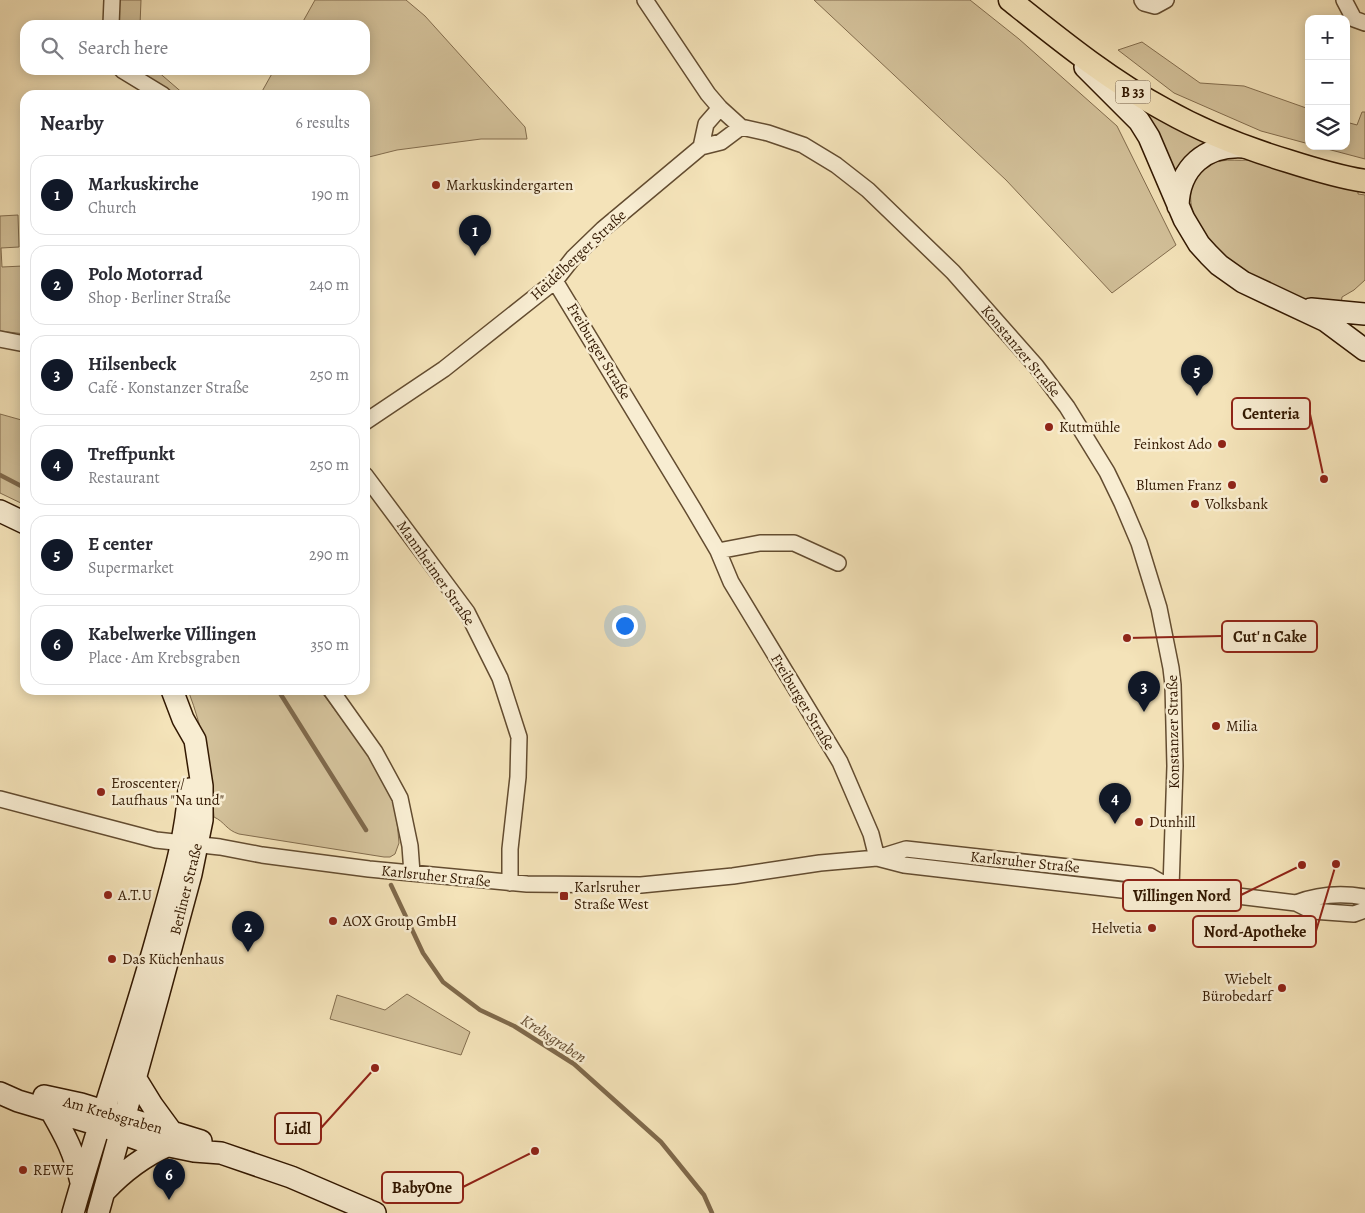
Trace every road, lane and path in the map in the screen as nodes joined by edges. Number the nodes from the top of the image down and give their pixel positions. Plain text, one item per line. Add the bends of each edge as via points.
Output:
1 (112, 0) edge
2 (645, 0) edge
3 (1010, 0) edge
4 (1166, 0) edge
5 (1344, 0) edge
6 (1143, 2) edge
7 (1032, 18) junction
8 (111, 20) edge
9 (1365, 23) edge
10 (130, 75) edge
11 (155, 90) edge
12 (720, 108) junction
13 (742, 127) junction
14 (701, 147) junction
15 (1245, 147) junction
16 (1361, 180) edge
17 (1178, 206) junction
18 (555, 280) junction
19 (1303, 308) junction
20 (1360, 309) edge
21 (1326, 320) junction
22 (1365, 330) edge
23 (0, 339) edge
24 (20, 343) edge
25 (1365, 350) edge
26 (370, 419) edge
27 (370, 482) edge
28 (0, 510) edge
29 (20, 520) edge
30 (718, 551) junction
31 (838, 563) dead end
32 (174, 695) edge
33 (335, 695) edge
34 (0, 799) edge
35 (190, 845) junction
36 (877, 858) junction
37 (412, 873) junction
38 (510, 883) junction
39 (1171, 888) junction
40 (1365, 897) edge
41 (1296, 903) junction
42 (1365, 910) edge
43 (136, 1079) junction
44 (0, 1091) edge
45 (51, 1111) junction
46 (101, 1118) junction
47 (123, 1125) junction
48 (169, 1139) junction
49 (81, 1184) junction
50 (105, 1191) junction
51 (73, 1213) edge
52 (98, 1213) edge
53 (375, 1213) edge

1 - 8 street
2 - 12 street
3 - 7 main road, B 33
4 - 6 street via 1155,6
5 - 9 street via 1354,19
7 - 15 main road, B 33 via 1110,77 1144,98 1190,124
7 - 17 street via 1139,121
10 - 11 street
12 - 13 street
12 - 14 street via 706,124
13 - 14 street, Heidelberger Straße via 721,142
13 - 39 street, Konstanzer Straße via 802,146 836,165 868,190 953,272 1036,366 1066,406 1107,472 1139,543 1159,608 1171,668 1175,766
14 - 18 street, Heidelberger Straße via 603,229
15 - 16 main road, B 33
15 - 17 street via 1215,150 1198,160 1181,186
17 - 19 street via 1191,232 1219,265 1250,286
18 - 26 street, Heidelberger Straße via 444,369
18 - 30 street, Freiburger Straße
19 - 20 street
19 - 21 street
21 - 22 street
21 - 25 street
23 - 24 street
27 - 38 street, Mannheimer Straße via 467,612 500,678 519,738
28 - 29 street
30 - 31 street via 760,543 794,543
30 - 36 street, Freiburger Straße via 731,582 840,762 871,834
32 - 35 street, Berliner Straße via 183,719
33 - 37 street via 375,752 400,798
34 - 35 street, Karlsruher Straße via 156,840
35 - 37 street, Karlsruher Straße
35 - 43 street, Berliner Straße
35 - 46 street, Berliner Straße
36 - 38 street, Karlsruher Straße via 641,885
36 - 39 street, Karlsruher Straße via 912,866 1148,893
37 - 38 street, Karlsruher Straße
39 - 41 street, Karlsruher Straße
40 - 41 street, Karlsruher Straße via 1312,897
41 - 42 street, Karlsruher Straße via 1312,911 1354,914
43 - 47 street, Berliner Straße
43 - 48 street
44 - 45 street, Am Krebsgraben via 18,1101
44 - 46 street, Am Krebsgraben via 20,1091 81,1104
45 - 46 street, Am Krebsgraben
45 - 49 street via 68,1139
46 - 47 street, Am Krebsgraben
46 - 49 street, Berliner Straße
47 - 48 street, Am Krebsgraben
47 - 50 street, Berliner Straße
48 - 50 street via 120,1175
48 - 53 street, Am Krebsgraben via 291,1177
49 - 51 street, Berliner Straße
50 - 52 street, Berliner Straße

